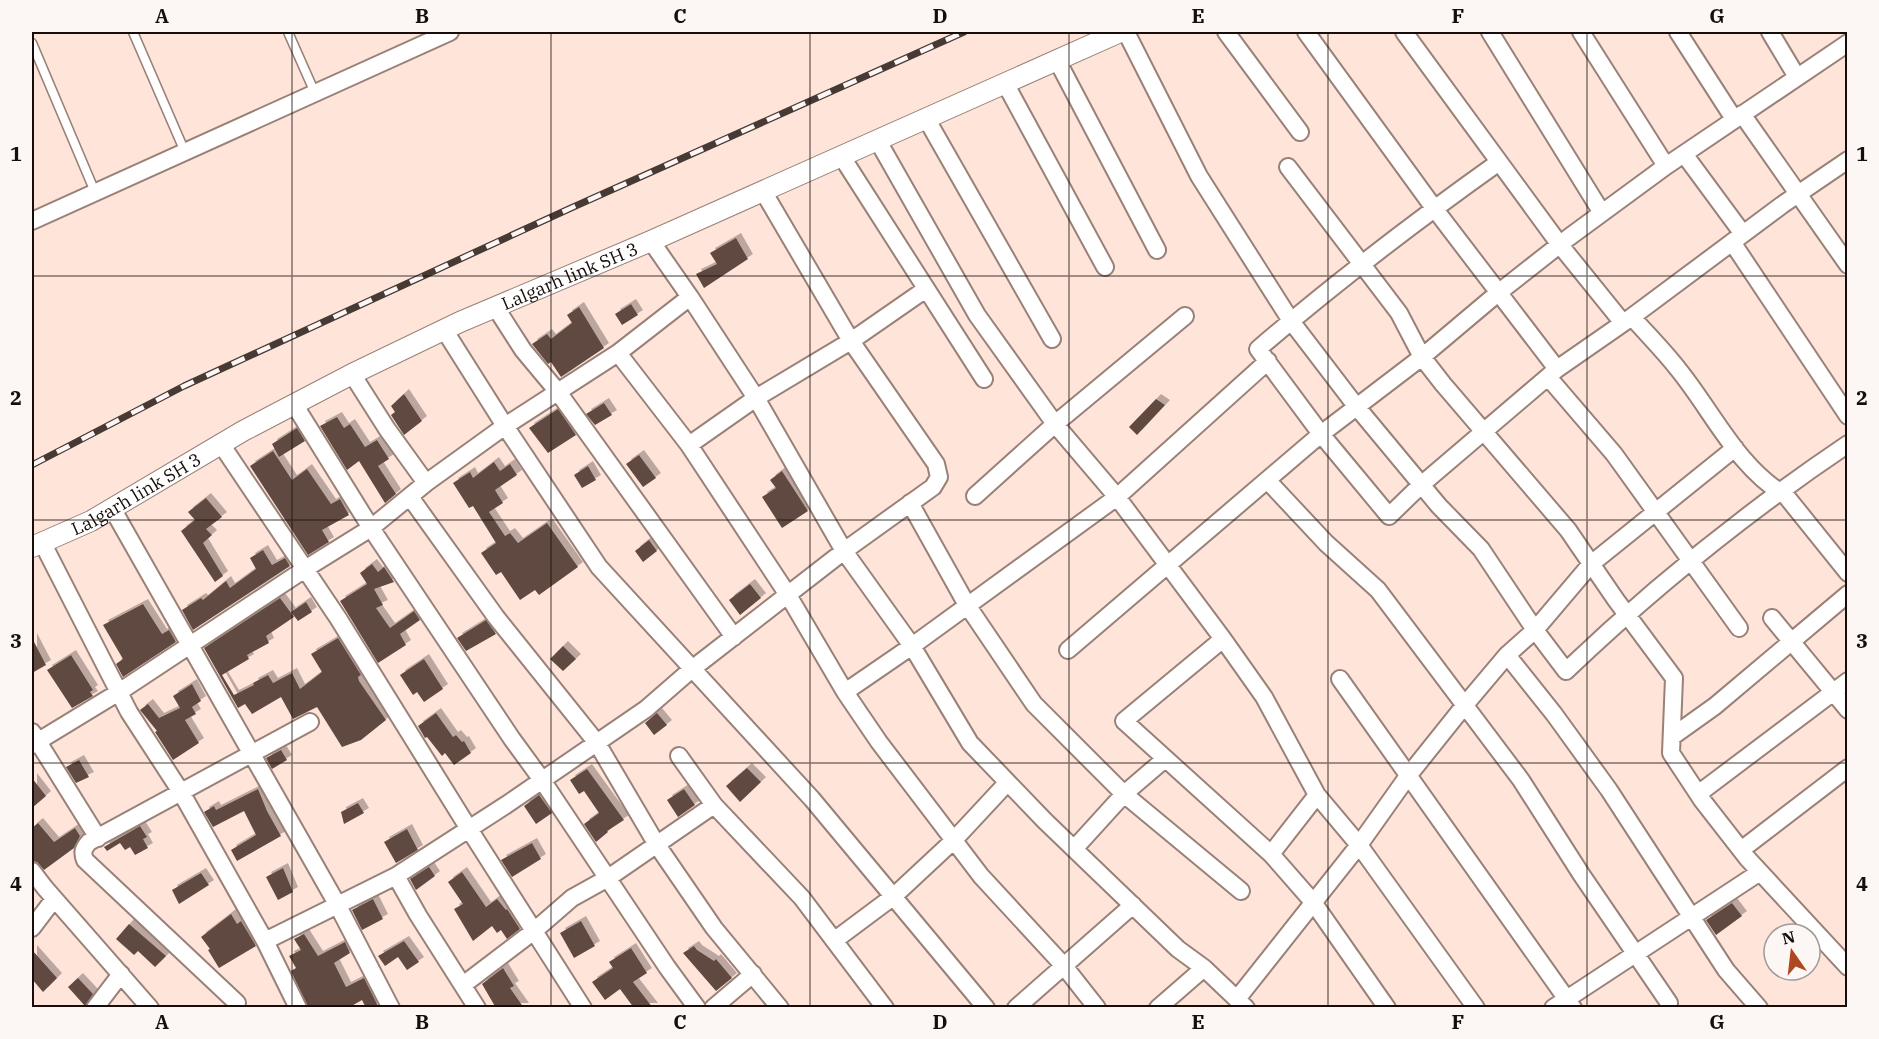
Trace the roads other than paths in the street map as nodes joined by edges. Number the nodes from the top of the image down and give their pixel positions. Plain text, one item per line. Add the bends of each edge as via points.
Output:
1 (133, 32) edge
2 (288, 32) edge
3 (450, 32) edge
4 (1120, 32) edge
5 (1126, 32) edge
6 (1226, 32) edge
7 (1306, 32) edge
8 (1404, 32) edge
9 (1490, 32) edge
10 (1581, 32) edge
11 (1678, 32) edge
12 (1770, 32) edge
13 (32, 43) edge
14 (1848, 43) edge
15 (1057, 60) junction
16 (1797, 77) junction
17 (1005, 83) junction
18 (315, 93) junction
19 (1738, 117) junction
20 (926, 118) junction
21 (1300, 132) dead end
22 (878, 141) junction
23 (185, 152) junction
24 (1684, 154) junction
25 (842, 157) junction
26 (1848, 160) edge
27 (1498, 162) junction
28 (1666, 166) junction
29 (1288, 167) dead end
30 (763, 191) junction
31 (95, 192) junction
32 (1797, 194) junction
33 (1434, 208) junction
34 (1602, 213) junction
35 (32, 221) edge
36 (1737, 238) junction
37 (651, 242) junction
38 (1560, 245) junction
39 (1157, 250) dead end
40 (1362, 264) junction
41 (1848, 265) edge
42 (1105, 267) dead end
43 (926, 289) junction
44 (1498, 293) junction
45 (690, 297) junction
46 (496, 308) junction
47 (1185, 316) dead end
48 (1628, 320) junction
49 (1292, 321) junction
50 (445, 331) junction
51 (1052, 339) dead end
52 (851, 340) junction
53 (618, 353) junction
54 (1422, 357) junction
55 (1268, 361) junction
56 (1552, 373) junction
57 (352, 374) junction
58 (984, 379) dead end
59 (558, 392) junction
60 (756, 398) junction
61 (294, 404) junction
62 (1356, 406) junction
63 (1848, 416) edge
64 (1055, 424) junction
65 (505, 426) junction
66 (1485, 432) junction
67 (1321, 434) junction
68 (221, 444) junction
69 (1848, 444) edge
70 (689, 445) junction
71 (1735, 448) junction
72 (1267, 480) junction
73 (426, 483) junction
74 (1421, 485) junction
75 (1778, 492) junction
76 (975, 496) dead end
77 (410, 497) junction
78 (1117, 497) junction
79 (910, 503) junction
80 (112, 508) junction
81 (1655, 511) junction
82 (371, 528) junction
83 (37, 545) edge
84 (844, 551) junction
85 (1690, 561) junction
86 (1168, 564) junction
87 (1591, 564) junction
88 (305, 569) junction
89 (1848, 573) edge
90 (1848, 594) edge
91 (788, 595) junction
92 (967, 605) junction
93 (1627, 613) junction
94 (1772, 618) dead end
95 (1739, 628) dead end
96 (1534, 630) junction
97 (734, 637) junction
98 (1223, 639) junction
99 (1791, 642) junction
100 (190, 644) junction
101 (912, 646) junction
102 (1068, 650) dead end
103 (1507, 655) junction
104 (692, 669) junction
105 (1340, 679) dead end
106 (1848, 681) edge
107 (118, 692) junction
108 (845, 692) junction
109 (1832, 692) junction
110 (1464, 706) junction
111 (1848, 710) edge
112 (310, 722) dead end
113 (1673, 736) junction
114 (33, 739) edge
115 (597, 743) junction
116 (252, 754) junction
117 (679, 756) dead end
118 (1165, 759) junction
119 (1848, 768) edge
120 (1408, 776) junction
121 (542, 780) junction
122 (1007, 783) junction
123 (181, 792) junction
124 (1124, 794) junction
125 (1698, 794) junction
126 (1317, 795) junction
127 (714, 805) junction
128 (469, 829) junction
129 (98, 838) junction
130 (953, 841) junction
131 (657, 845) junction
132 (1359, 845) junction
133 (1074, 849) junction
134 (1741, 850) junction
135 (1271, 855) junction
136 (32, 871) edge
137 (1760, 872) junction
138 (396, 876) junction
139 (608, 878) junction
140 (1241, 891) dead end
141 (894, 896) junction
142 (54, 899) junction
143 (1313, 902) junction
144 (337, 904) junction
145 (1133, 905) junction
146 (1690, 916) junction
147 (32, 928) edge
148 (534, 931) junction
149 (835, 940) junction
150 (265, 941) junction
151 (1635, 952) junction
152 (1845, 959) edge
153 (1064, 966) junction
154 (1204, 968) junction
155 (121, 974) junction
156 (753, 974) junction
157 (463, 985) junction
158 (237, 1003) dead end
159 (1242, 1003) edge
160 (1669, 1003) dead end
161 (1564, 1005) edge
162 (95, 1008) edge
163 (150, 1008) edge
164 (298, 1008) edge
165 (391, 1008) edge
166 (477, 1008) edge
167 (583, 1008) edge
168 (697, 1008) edge
169 (713, 1008) edge
170 (780, 1008) edge
171 (885, 1008) edge
172 (986, 1008) edge
173 (1016, 1008) edge
174 (1097, 1008) edge
175 (1158, 1008) edge
176 (1387, 1008) edge
177 (1476, 1008) edge
178 (1759, 1008) edge

1 - 23 lane
2 - 18 lane
3 - 18 street
4 - 15 street, Lalgarh link SH 3
5 - 49 street via 1199,176
6 - 21 street
7 - 33 street
8 - 27 street
9 - 34 street
10 - 28 street
11 - 19 street
12 - 16 street
13 - 31 lane
14 - 16 street
15 - 17 street, Lalgarh link SH 3
15 - 39 street
16 - 19 street
17 - 20 street, Lalgarh link SH 3
17 - 42 street
18 - 23 street
19 - 24 street
19 - 32 street
20 - 22 street, Lalgarh link SH 3
20 - 51 street
22 - 25 street, Lalgarh link SH 3
22 - 64 street via 977,315
23 - 31 street
24 - 28 street
24 - 36 street
25 - 30 street, Lalgarh link SH 3
25 - 43 street
26 - 32 street
27 - 33 street
27 - 38 street
28 - 34 street
29 - 40 street
30 - 37 street, Lalgarh link SH 3
30 - 52 street
31 - 35 street
32 - 36 street
32 - 41 street
33 - 40 street
33 - 44 street
34 - 38 street
36 - 48 street
36 - 63 street
37 - 45 street
37 - 46 street, Lalgarh link SH 3
38 - 44 street
38 - 48 street
40 - 49 street
40 - 54 street via 1399,313
43 - 52 street
43 - 58 street
44 - 54 street
44 - 56 street
45 - 53 street
45 - 60 street
46 - 50 street, Lalgarh link SH 3
46 - 59 street via 523,350
47 - 64 street
48 - 56 street
48 - 71 street via 1678,370
49 - 55 street via 1258,349
49 - 62 street
50 - 57 street, Lalgarh link SH 3
50 - 65 street
52 - 60 street
52 - 79 street via 936,464 939,477 933,487
53 - 59 street
53 - 70 street
54 - 62 street
54 - 66 street
55 - 67 street
55 - 78 street
56 - 66 street
56 - 81 street
57 - 61 street, Lalgarh link SH 3
57 - 73 street
59 - 65 street
59 - 97 street
60 - 70 street
60 - 84 street
61 - 68 street, Lalgarh link SH 3
61 - 82 street
62 - 67 street
62 - 74 street
64 - 76 street
64 - 78 street
65 - 73 street
65 - 104 street via 599,567
66 - 74 street
66 - 87 street via 1568,530
67 - 72 street
67 - 74 street via 1389,516
68 - 80 street, Lalgarh link SH 3
68 - 88 street
69 - 75 street
70 - 91 street
71 - 75 street
71 - 81 street
72 - 86 street
72 - 110 street via 1326,543 1378,590
73 - 77 street
74 - 96 street via 1481,549
75 - 85 street
75 - 89 street via 1786,496
77 - 82 street
77 - 115 street via 496,616
78 - 86 street
78 - 92 street
79 - 84 street
79 - 92 street
80 - 83 street, Lalgarh link SH 3
80 - 100 street
81 - 85 street
81 - 87 street
82 - 88 street
82 - 121 street
83 - 107 street
84 - 91 street
84 - 101 street
85 - 93 street
85 - 95 street
86 - 98 street
86 - 102 street
87 - 93 street
87 - 96 street
88 - 100 street
88 - 128 street
90 - 99 street
91 - 97 street
91 - 108 street
92 - 101 street
92 - 124 street via 1034,704
93 - 96 street via 1566,671
93 - 113 street via 1674,678
94 - 99 street
96 - 103 street
97 - 104 street
98 - 118 street via 1124,721
98 - 126 street via 1264,697
99 - 109 street
99 - 113 street
100 - 107 street
100 - 116 street
101 - 108 street
101 - 122 street via 970,743
103 - 110 street
103 - 146 street via 1609,790
104 - 115 street via 646,709
104 - 141 street via 812,799
105 - 120 street
106 - 109 street
107 - 114 street
107 - 123 street
108 - 130 street
109 - 111 street
109 - 125 street
110 - 120 street
110 - 151 street via 1521,780
112 - 116 street
113 - 125 street via 1671,753
114 - 129 street
115 - 121 street
115 - 131 street
116 - 123 street
116 - 144 street
117 - 127 street
118 - 124 street
118 - 135 street
119 - 134 street
120 - 132 street
120 - 161 street
121 - 128 street
121 - 139 street
122 - 130 street
122 - 133 street
123 - 129 street
123 - 150 street
124 - 133 street
124 - 140 street
125 - 134 street
126 - 132 street
126 - 135 street
127 - 131 street
127 - 149 street via 802,898
128 - 138 street
128 - 148 street
129 - 158 street via 84,848 86,860
130 - 141 street
130 - 153 street
131 - 139 street
131 - 156 street via 714,928
132 - 143 street
132 - 177 street
133 - 145 street
134 - 137 street
135 - 143 street
136 - 142 street
137 - 146 street
137 - 152 street
138 - 144 street
138 - 157 street
139 - 148 street via 572,898
139 - 168 street
141 - 149 street
141 - 172 street
142 - 147 street
142 - 155 street
143 - 159 street
143 - 176 street
144 - 150 street
144 - 165 street
145 - 153 street
145 - 154 street via 1178,949
146 - 151 street
146 - 178 street via 1726,970
148 - 157 street
148 - 167 street
149 - 171 street
150 - 164 street
151 - 160 street
151 - 161 street
153 - 173 street
153 - 174 street
154 - 159 street
154 - 175 street
155 - 162 street
155 - 163 street
156 - 169 street
156 - 170 street
157 - 166 street

